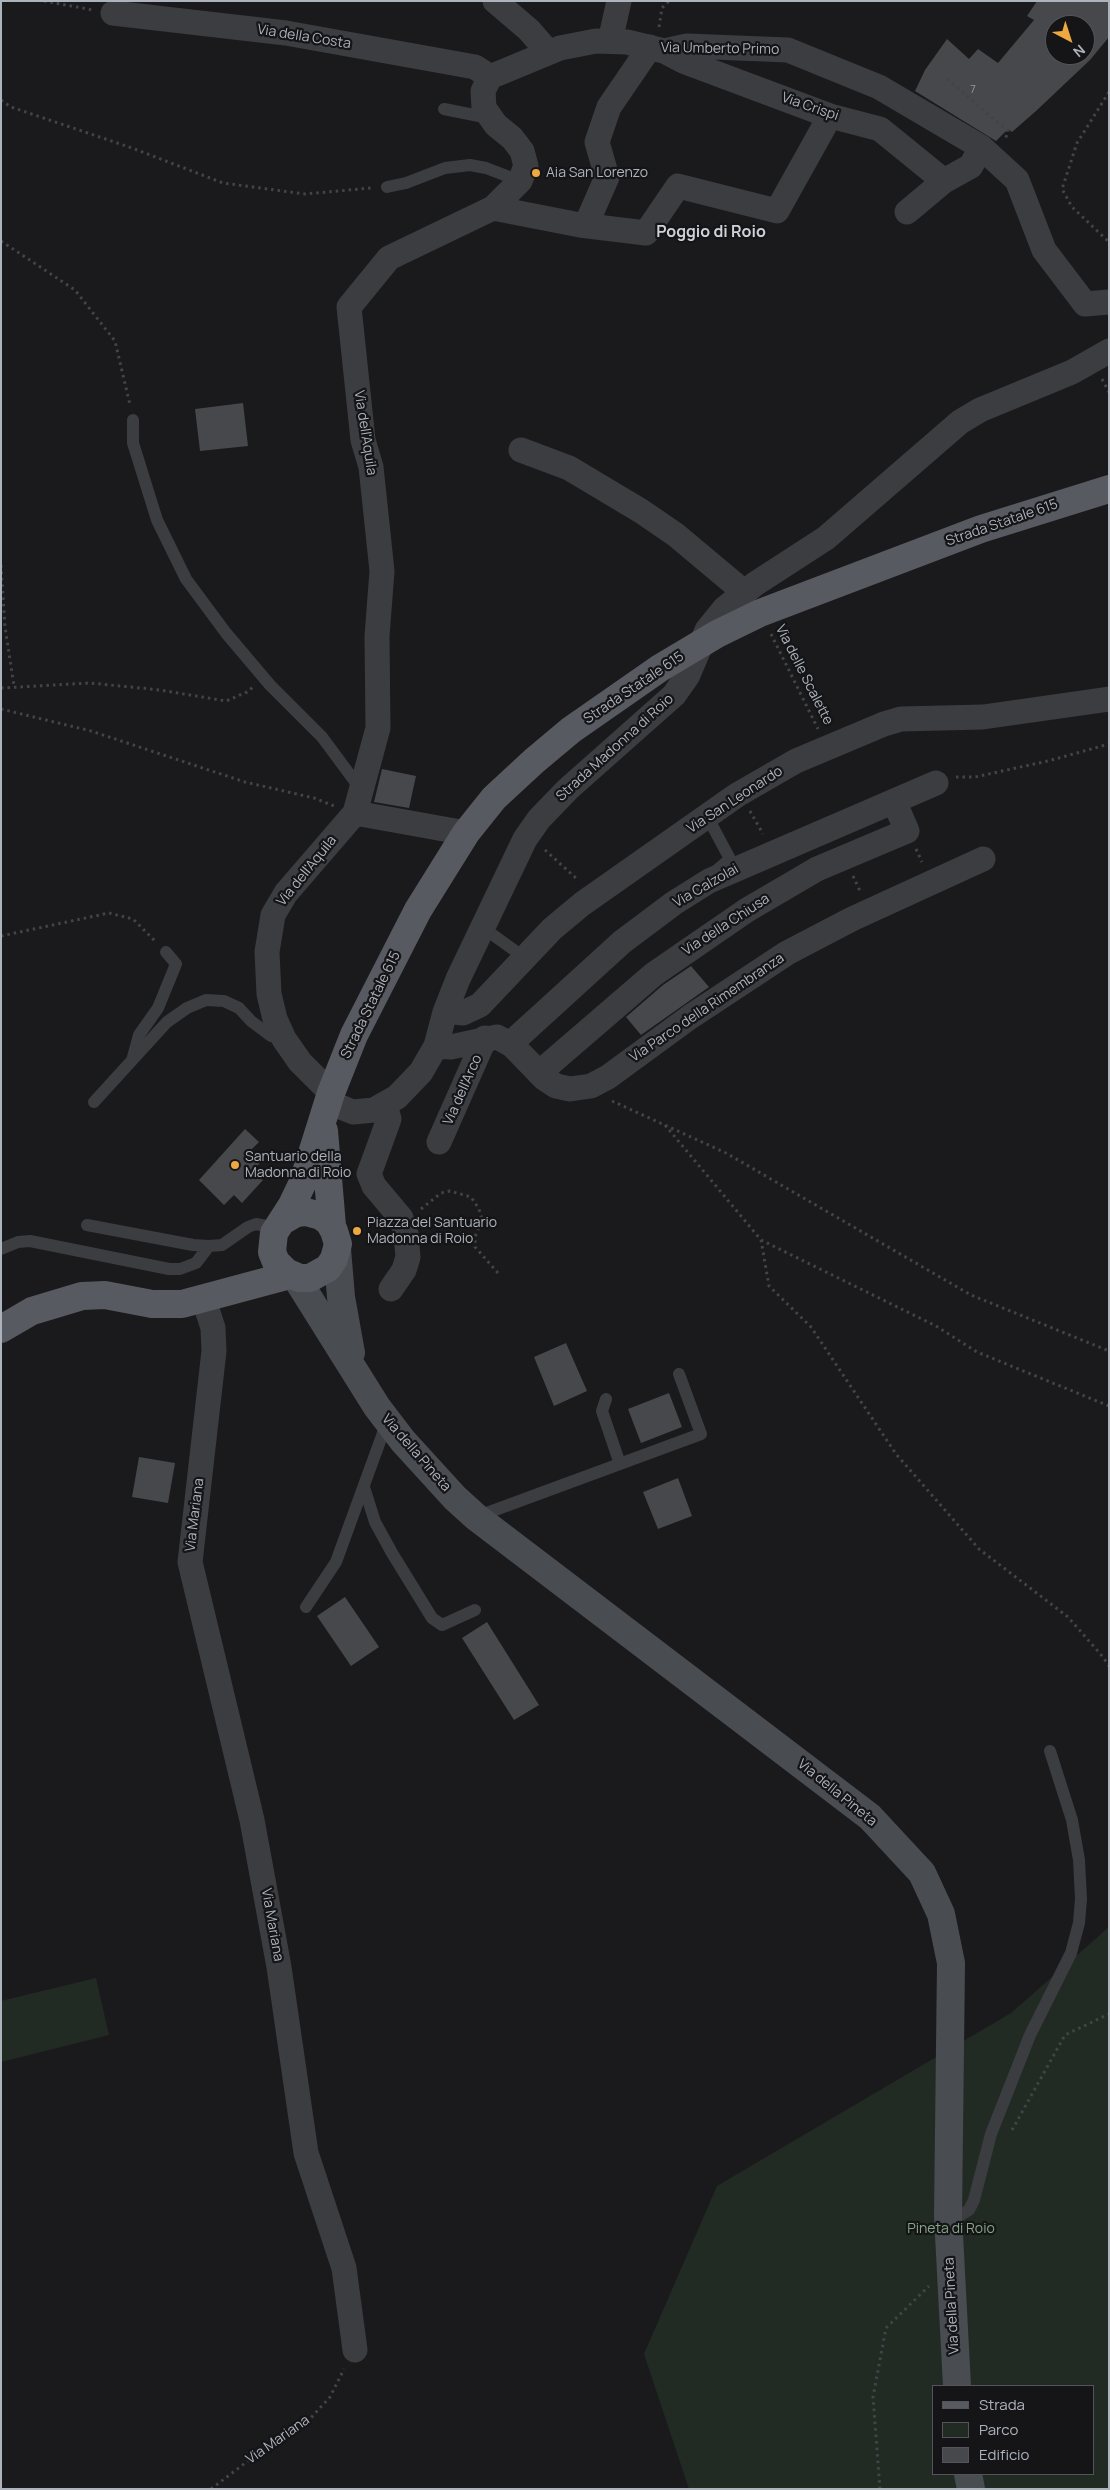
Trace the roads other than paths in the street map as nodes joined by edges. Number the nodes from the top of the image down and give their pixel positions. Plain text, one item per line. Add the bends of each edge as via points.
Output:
1 (495, 1) edge
2 (619, 2) edge
3 (113, 14) road end
4 (610, 41) junction
5 (657, 49) junction
6 (548, 52) junction
7 (490, 77) junction
8 (444, 109) dead end
9 (830, 116) junction
10 (489, 118) junction
11 (989, 154) junction
12 (520, 181) junction
13 (944, 181) junction
14 (387, 187) road end
15 (493, 208) junction
16 (907, 212) dead end
17 (586, 225) junction
18 (1109, 302) edge
19 (1109, 351) edge
20 (133, 420) road end
21 (521, 450) dead end
22 (1109, 489) edge
23 (752, 603) junction
24 (701, 644) junction
25 (1109, 699) edge
26 (936, 783) road end
27 (894, 801) junction
28 (358, 802) junction
29 (707, 816) junction
30 (466, 832) junction
31 (983, 859) dead end
32 (709, 881) junction
33 (482, 927) junction
34 (166, 952) road end
35 (525, 958) junction
36 (446, 1011) junction
37 (486, 1038) junction
38 (284, 1040) junction
39 (510, 1044) junction
40 (436, 1046) junction
41 (132, 1059) junction
42 (539, 1073) junction
43 (94, 1102) dead end
44 (327, 1105) junction
45 (385, 1105) junction
46 (439, 1142) dead end
47 (86, 1225) dead end
48 (277, 1227) junction
49 (335, 1238) junction
50 (209, 1246) junction
51 (1, 1249) edge
52 (292, 1276) junction
53 (391, 1289) dead end
54 (210, 1298) junction
55 (1, 1329) edge
56 (679, 1374) dead end
57 (363, 1385) junction
58 (606, 1399) dead end
59 (388, 1422) junction
60 (620, 1464) junction
61 (364, 1487) junction
62 (476, 1517) junction
63 (306, 1607) dead end
64 (476, 1610) dead end
65 (1050, 1750) dead end
66 (948, 2216) junction
67 (355, 2350) road end
68 (957, 2385) edge
69 (968, 2475) edge
70 (971, 2489) edge

1 - 6 street via 529,30
2 - 4 street
3 - 7 street, Via della Costa via 286,33 474,68
4 - 5 street, Via Umberto Primo
4 - 6 street, Via Umberto Primo via 583,43
5 - 9 street, Via Crispi
5 - 11 street, Via Umberto Primo via 687,46 788,50 879,87
5 - 17 street via 609,107 597,142 607,177
6 - 7 street, Via Umberto Primo
7 - 10 street via 482,99
8 - 10 lane
9 - 13 street, Via Crispi via 880,130
9 - 17 street via 777,211 678,186 646,233
10 - 12 street via 518,144 526,166
11 - 13 street
11 - 18 street, Via Umberto Primo via 1017,180 1044,250 1085,304
12 - 14 lane via 486,168 470,166 445,168
12 - 15 street, Via dell'Aquila
13 - 16 street
15 - 17 street
15 - 28 street, Via dell'Aquila via 389,258 350,307 363,440 371,467 382,570 376,636 378,728
19 - 23 street via 1072,372 968,417
20 - 28 lane via 133,443 157,520 186,579 198,599 263,677 322,737
21 - 23 street via 569,468 642,512 681,540
22 - 23 main road, Strada Statale 615
23 - 24 main road, Strada Statale 615
24 - 30 main road, Strada Statale 615 via 626,690 558,740 503,789
24 - 33 street, Strada Madonna di Roio via 688,675 671,698 580,778 528,834
25 - 29 street, Via San Leonardo via 983,717 901,719 828,747 771,774
26 - 27 street, Via Calzolai
27 - 32 street, Via Calzolai
27 - 42 street, Via della Chiusa via 907,831 776,892 677,957
28 - 30 street
28 - 38 street, Via dell'Aquila via 286,893 273,915 267,952 269,994
29 - 32 lane via 730,859 712,874
29 - 35 street, Via San Leonardo via 594,894 556,925
30 - 44 main road, Strada Statale 615 via 429,890 376,989
31 - 42 street, Via Parco della Rimembranza via 788,953 591,1086 562,1088
32 - 39 street, Via Calzolai via 622,942
33 - 35 lane
33 - 36 street, Strada Madonna di Roio
34 - 41 lane via 176,964 158,1008 139,1034
35 - 36 street, Via San Leonardo via 480,1005 463,1012
36 - 40 street
37 - 39 street via 495,1037
37 - 40 street via 454,1046
37 - 46 street, Via dell'Arco
38 - 41 lane via 271,1036 239,1008 224,1001 206,1000 167,1022
38 - 44 street, Via dell'Aquila
39 - 42 street, Via Parco della Rimembranza
40 - 45 street via 428,1063 411,1084
41 - 43 lane
44 - 45 street via 358,1112
44 - 48 main road via 303,1182
44 - 49 main road
45 - 53 street via 388,1122 369,1174 372,1183 399,1214 405,1231 408,1260
47 - 50 lane
48 - 49 main road via 291,1215 306,1212 321,1216
48 - 50 lane via 256,1224 222,1245
48 - 52 main road via 271,1247 274,1257 278,1266
48 - 54 main road via 253,1268 229,1289
49 - 52 main road via 334,1259 324,1271 310,1278
49 - 57 main road, Via della Pineta via 349,1345
50 - 51 lane via 196,1262 180,1269 30,1241
52 - 54 main road
52 - 57 main road, Via della Pineta
54 - 55 main road via 164,1305 105,1294 82,1296 32,1311
54 - 67 street, Via Mariana via 214,1351 190,1562 252,1820 279,1967 306,2153 344,2268
56 - 60 lane via 701,1434
57 - 59 main road, Via della Pineta
58 - 60 lane via 602,1411
59 - 61 lane
59 - 62 main road, Via della Pineta via 438,1480
60 - 62 lane
61 - 63 lane via 336,1562
61 - 64 lane via 384,1538 432,1618 442,1625
62 - 66 main road, Via della Pineta via 870,1817 922,1873 941,1914 951,1963
65 - 66 lane via 1074,1828 1081,1899 1079,1924 1071,1953 1030,2035 991,2134 974,2200 969,2210 961,2215
66 - 68 main road, Via della Pineta
69 - 70 main road

